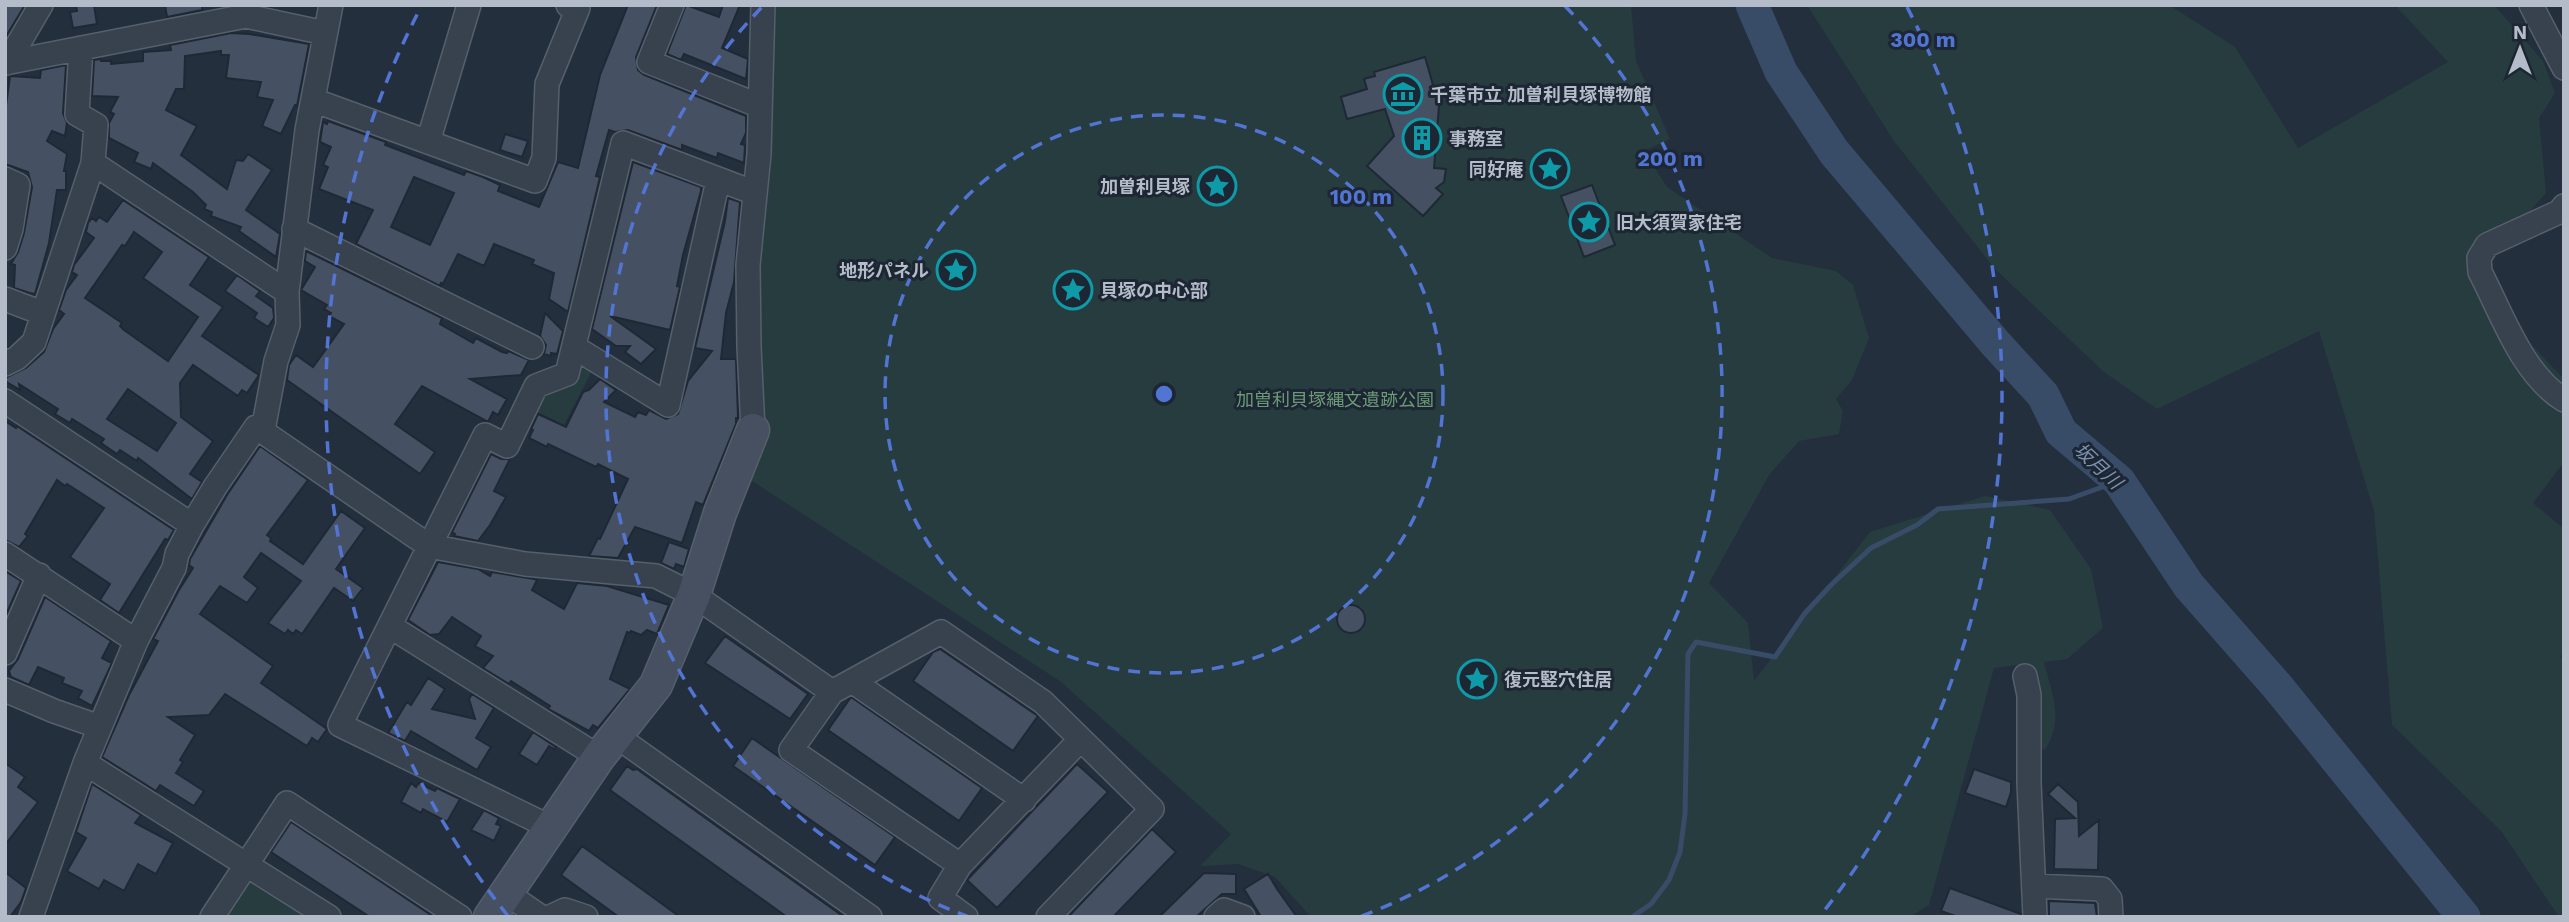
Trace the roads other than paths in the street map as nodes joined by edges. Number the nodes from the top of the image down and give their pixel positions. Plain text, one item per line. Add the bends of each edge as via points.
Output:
1 (41, 5) edge
2 (331, 5) edge
3 (469, 5) edge
4 (568, 5) edge
5 (672, 5) edge
6 (763, 5) edge
7 (2531, 5) edge
8 (325, 33) junction
9 (81, 48) junction
10 (6, 63) edge
11 (2564, 68) edge
12 (313, 100) junction
13 (760, 106) junction
14 (428, 142) junction
15 (93, 163) junction
16 (5, 179) edge
17 (718, 180) junction
18 (755, 193) junction
19 (2564, 206) edge
20 (295, 229) junction
21 (5, 248) edge
22 (287, 292) junction
23 (5, 299) edge
24 (42, 313) junction
25 (532, 347) dead end
26 (574, 347) junction
27 (5, 364) edge
28 (2564, 400) edge
29 (5, 401) edge
30 (263, 430) junction
31 (753, 430) joint
32 (192, 525) junction
33 (429, 546) junction
34 (5, 554) edge
35 (39, 575) junction
36 (694, 595) junction
37 (391, 627) junction
38 (136, 641) junction
39 (5, 653) edge
40 (2025, 676) dead end
41 (842, 686) junction
42 (5, 690) edge
43 (100, 727) junction
44 (1080, 740) junction
45 (607, 746) junction
46 (85, 763) junction
47 (1024, 800) junction
48 (550, 827) junction
49 (246, 864) junction
50 (960, 865) junction
51 (2034, 886) junction
52 (498, 905) edge
53 (31, 917) edge
54 (212, 917) edge
55 (329, 917) edge
56 (460, 917) edge
57 (541, 917) edge
58 (550, 917) edge
59 (586, 917) edge
60 (870, 917) edge
61 (966, 917) edge
62 (1048, 917) edge
63 (1216, 917) edge
64 (1243, 917) edge
65 (2035, 917) edge
66 (2111, 917) edge

1 - 10 street
2 - 8 street
3 - 14 street
4 - 14 street via 579,8 547,84 544,158 535,181
5 - 13 street via 649,62
6 - 13 street
7 - 11 street
8 - 9 street via 246,16
8 - 12 street
9 - 10 street
9 - 15 street via 77,114 96,125
12 - 14 street
12 - 20 street
13 - 18 street
15 - 22 street
15 - 24 street
16 - 21 street via 18,185
17 - 18 street
17 - 26 street via 623,143
17 - 26 street via 667,405
18 - 31 street via 748,265
19 - 28 street via 2487,245 2479,258 2480,272 2531,371
20 - 22 street
20 - 25 street
22 - 30 street via 288,325
23 - 24 street
24 - 27 street via 34,342
26 - 33 street via 567,374 536,386 508,446 485,435
29 - 32 street
30 - 32 street via 256,427
30 - 33 street
31 - 36 street
32 - 38 street
33 - 36 street via 525,564 656,576
33 - 37 street
34 - 35 street
35 - 38 street
35 - 39 street
36 - 41 street
36 - 45 street via 656,685
37 - 45 street
37 - 48 street via 340,725
38 - 43 street
40 - 51 street
41 - 44 street via 941,632 1043,702
41 - 47 street
41 - 50 street via 792,750
42 - 43 street
43 - 46 street
44 - 47 street
44 - 62 street via 1152,809
45 - 48 street
45 - 60 street
46 - 49 street
46 - 53 street
47 - 50 street
48 - 52 street
49 - 54 street
49 - 55 street
49 - 56 street via 287,803
50 - 61 street via 940,898
51 - 65 street
51 - 66 street via 2102,889 2110,899
52 - 57 street
58 - 59 street via 565,910
63 - 64 street via 1224,910

